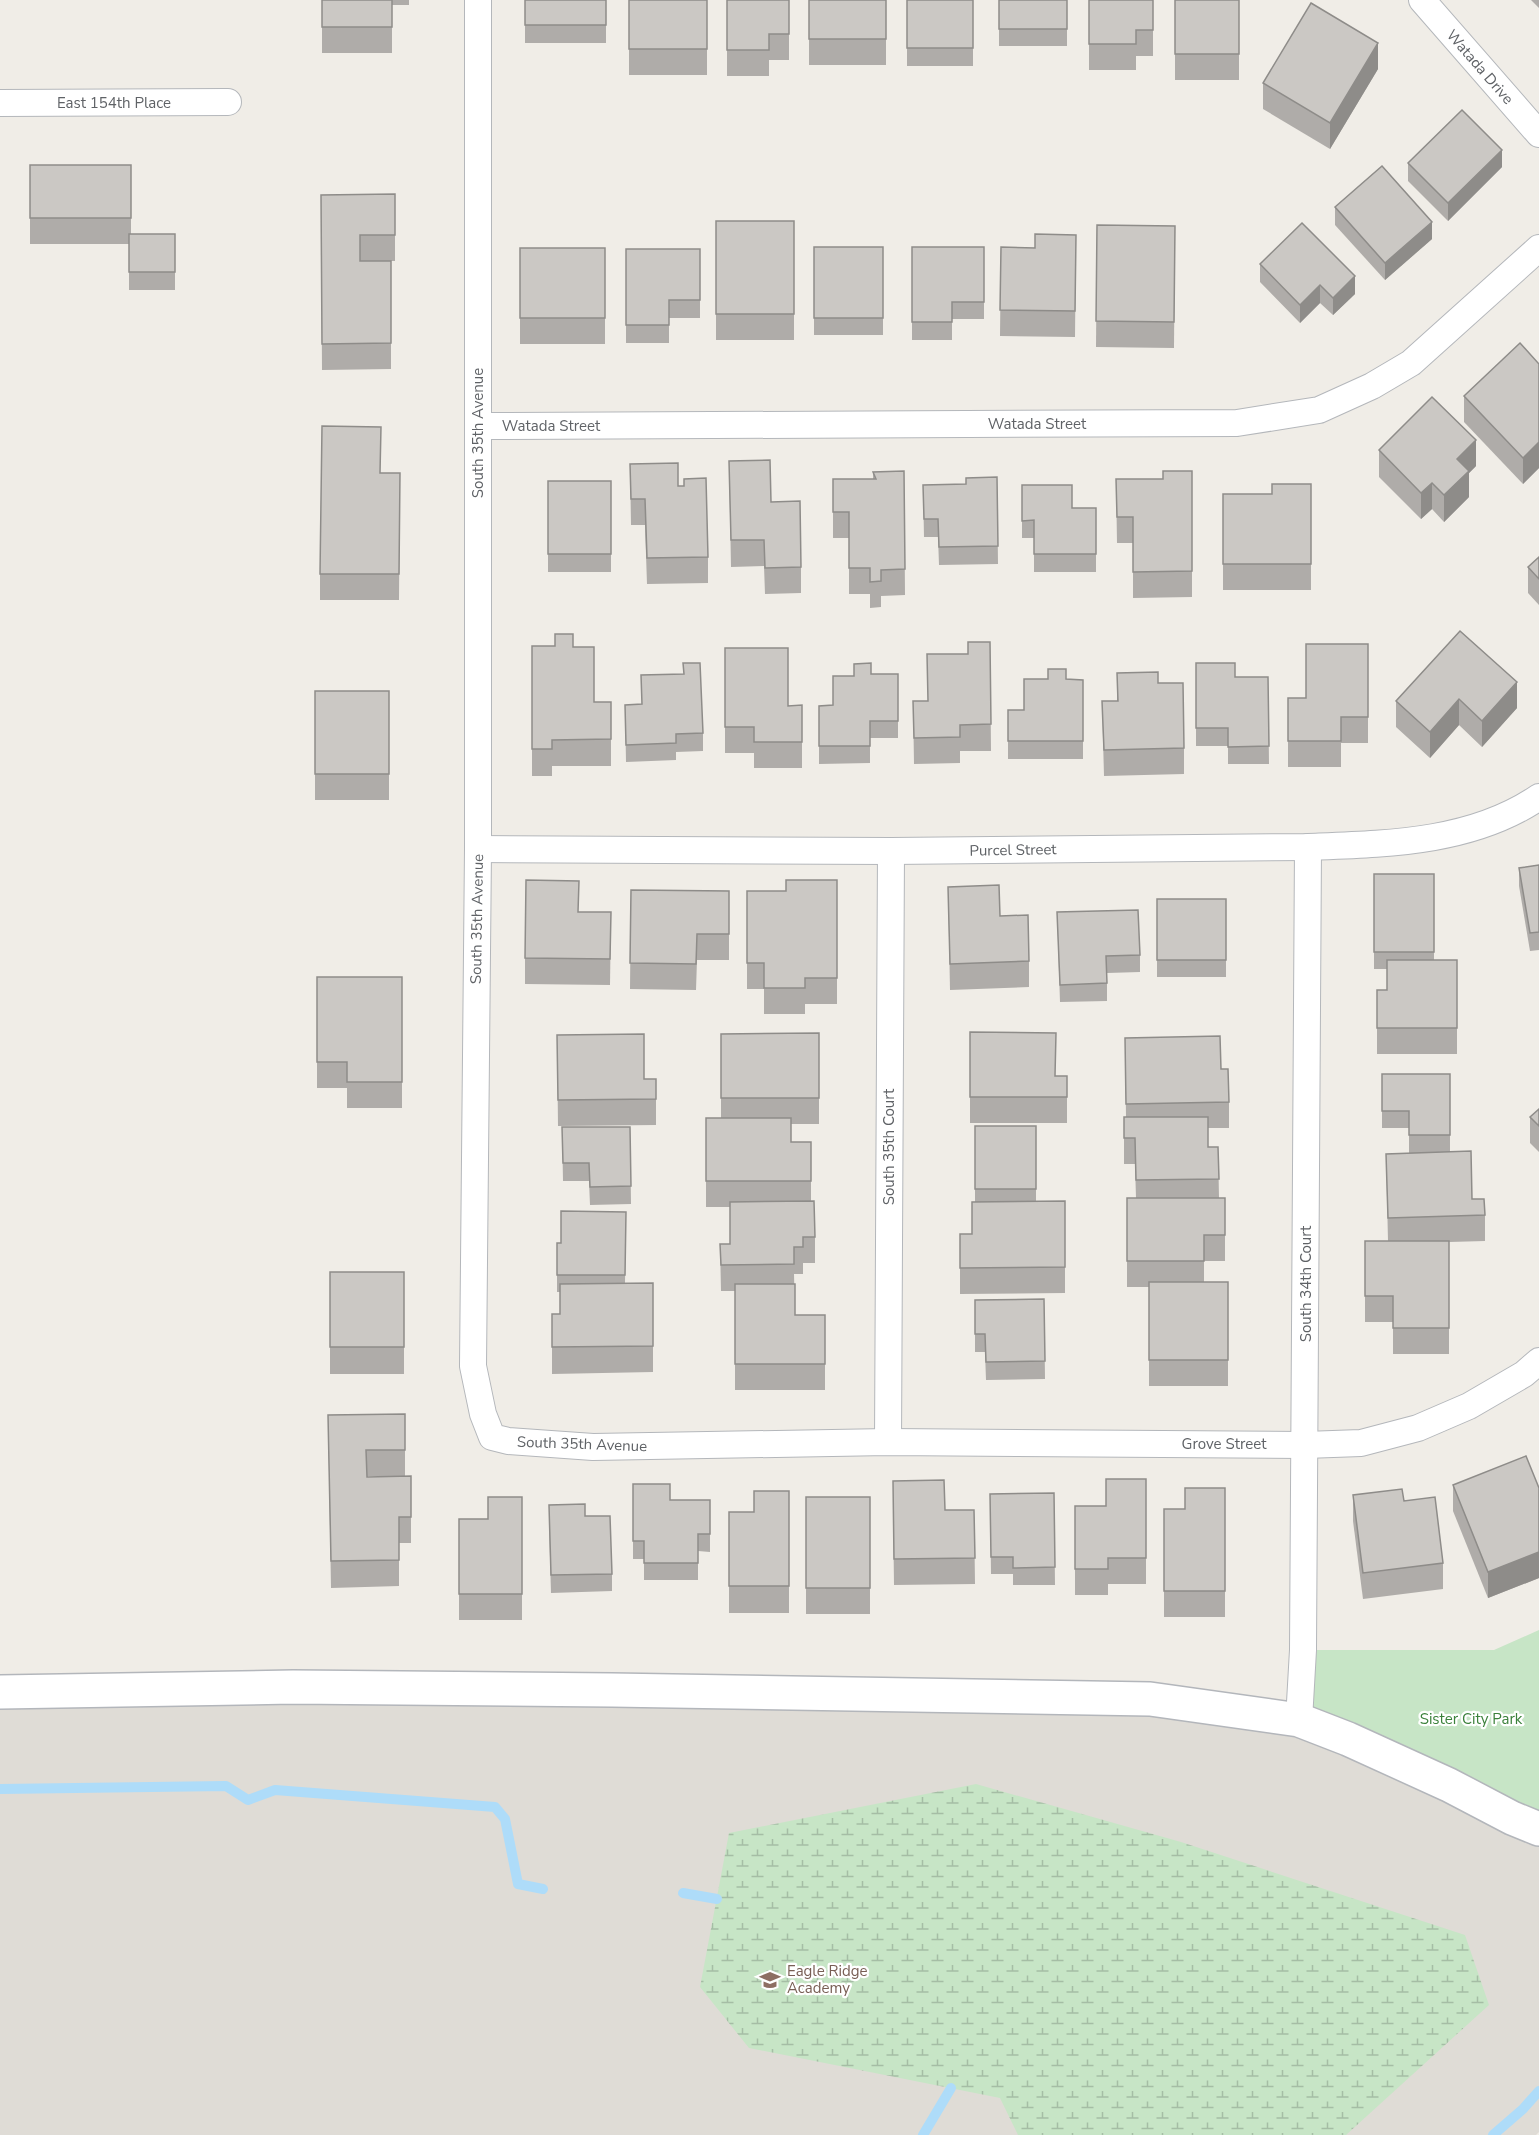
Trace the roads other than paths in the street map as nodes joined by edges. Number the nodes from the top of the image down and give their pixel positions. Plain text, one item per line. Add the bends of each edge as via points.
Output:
1 (478, 0) edge
2 (1422, 0) edge
3 (228, 102) dead end
4 (0, 103) edge
5 (1539, 134) edge
6 (1539, 248) edge
7 (478, 426) junction
8 (1539, 797) edge
9 (1308, 847) junction
10 (478, 849) junction
11 (891, 851) junction
12 (1539, 1361) edge
13 (888, 1442) junction
14 (1305, 1445) junction
15 (0, 1692) edge
16 (1299, 1720) junction
17 (1539, 1829) edge

1 - 7 street, South 35th Avenue
2 - 5 street, Watada Drive
3 - 4 street, East 154th Place
6 - 7 street, Watada Street via 1411,363 1319,410 1271,419 1237,423
7 - 10 street, South 35th Avenue
8 - 9 street, Purcel Street via 1492,822 1427,839
9 - 11 street, Purcel Street
9 - 14 street, South 34th Court
10 - 11 street, Purcel Street
10 - 13 street, South 35th Avenue via 473,1366 492,1437 593,1447
11 - 13 street, South 35th Court
12 - 14 street, Grove Street via 1469,1406 1418,1428 1361,1443
13 - 14 street, Grove Street
14 - 16 street, South 34th Court
15 - 16 street via 305,1687 1150,1699
16 - 17 street

